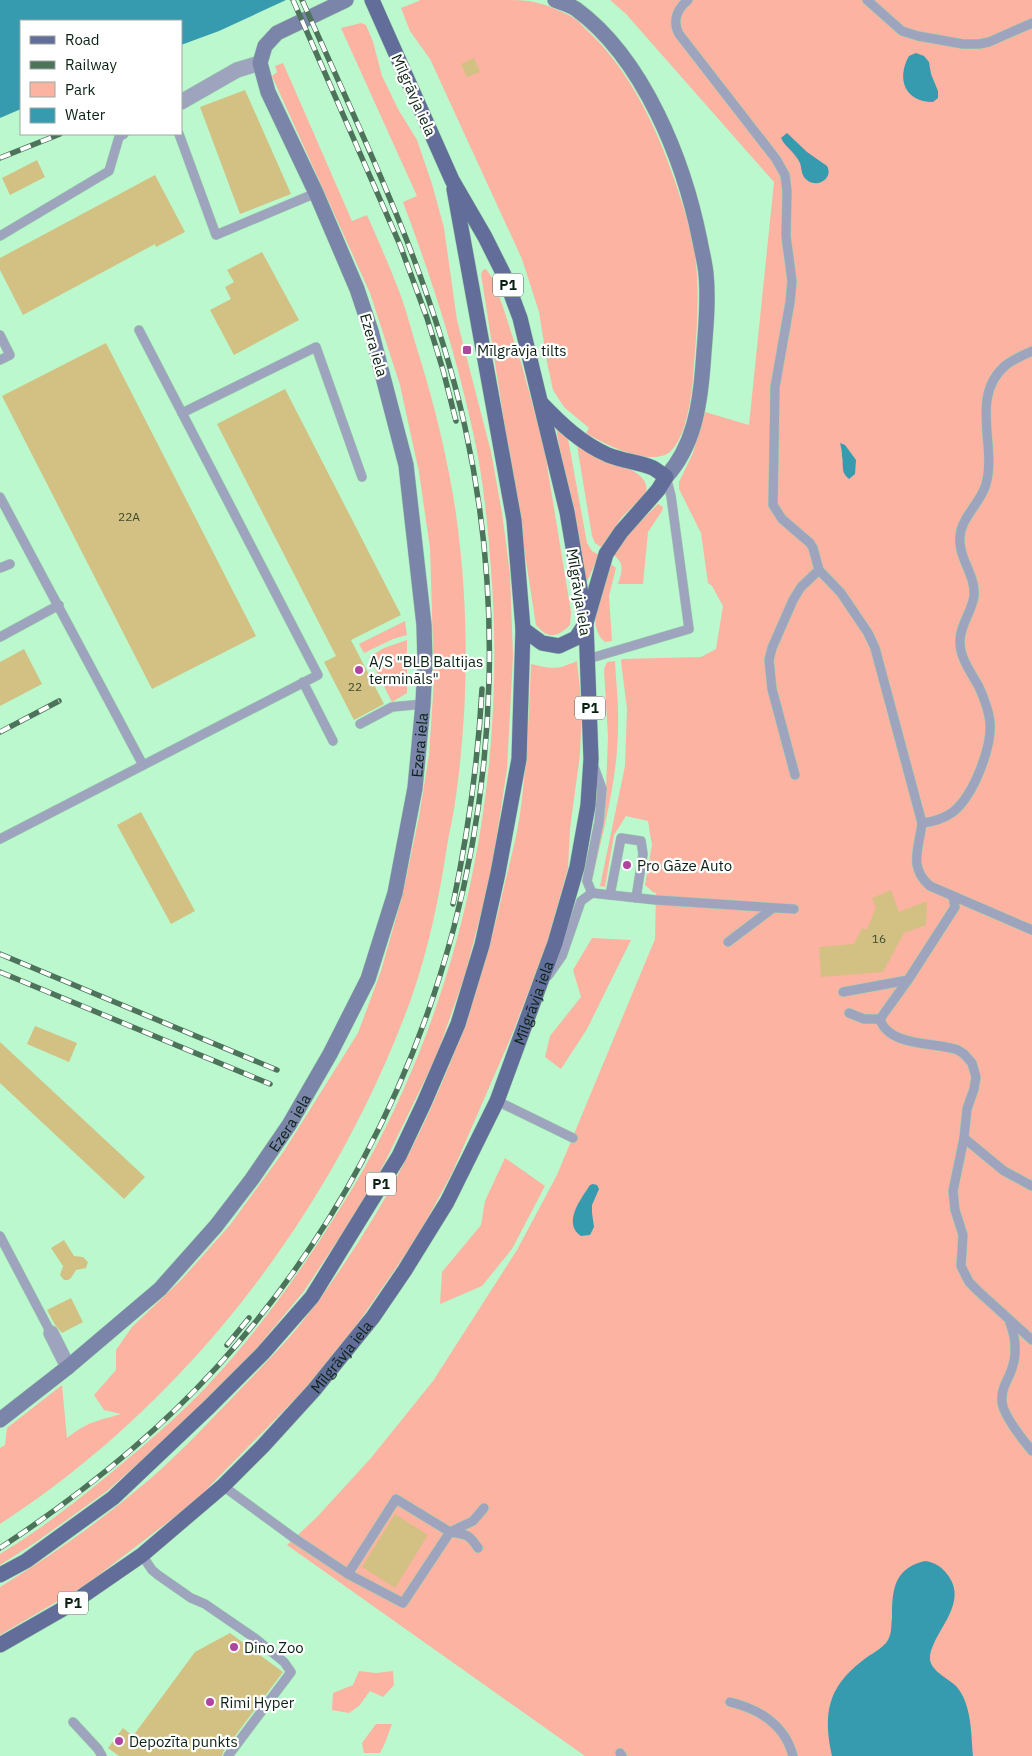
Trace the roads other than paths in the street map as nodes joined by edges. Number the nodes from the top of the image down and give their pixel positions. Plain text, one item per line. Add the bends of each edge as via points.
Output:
1 (346, 0) edge
2 (555, 0) edge
3 (688, 0) edge
4 (867, 0) edge
5 (374, 5) edge
6 (1032, 23) edge
7 (260, 63) junction
8 (182, 101) edge
9 (122, 135) edge
10 (179, 135) edge
11 (452, 180) junction
12 (316, 193) junction
13 (0, 236) edge
14 (139, 330) dead end
15 (0, 335) edge
16 (1032, 351) edge
17 (0, 360) edge
18 (539, 400) junction
19 (182, 413) junction
20 (362, 477) dead end
21 (666, 477) junction
22 (0, 497) edge
23 (817, 560) junction
24 (10, 564) dead end
25 (0, 568) edge
26 (819, 570) junction
27 (808, 580) junction
28 (828, 580) junction
29 (58, 606) junction
30 (586, 623) junction
31 (522, 629) junction
32 (0, 637) edge
33 (588, 659) junction
34 (304, 682) junction
35 (423, 704) junction
36 (360, 724) dead end
37 (333, 741) dead end
38 (591, 759) junction
39 (142, 766) junction
40 (795, 775) dead end
41 (919, 811) junction
42 (935, 822) junction
43 (922, 823) junction
44 (921, 835) junction
45 (0, 839) edge
46 (592, 892) junction
47 (610, 895) junction
48 (953, 897) junction
49 (636, 898) junction
50 (963, 901) junction
51 (955, 907) junction
52 (773, 908) junction
53 (794, 909) dead end
54 (1032, 930) edge
55 (728, 942) dead end
56 (908, 980) junction
57 (538, 989) junction
58 (843, 992) dead end
59 (849, 1013) dead end
60 (880, 1020) junction
61 (497, 1101) junction
62 (573, 1138) dead end
63 (964, 1138) junction
64 (1032, 1186) edge
65 (0, 1236) edge
66 (1009, 1321) junction
67 (51, 1334) joint
68 (1032, 1340) edge
69 (68, 1367) junction
70 (0, 1420) edge
71 (1032, 1450) edge
72 (223, 1486) junction
73 (484, 1508) dead end
74 (450, 1532) junction
75 (478, 1548) dead end
76 (142, 1554) junction
77 (348, 1574) junction
78 (0, 1575) edge
79 (0, 1645) edge
80 (730, 1702) dead end
81 (73, 1722) dead end
82 (100, 1752) edge
83 (228, 1756) edge
84 (794, 1756) edge

1 - 7 street via 277,33 265,46
2 - 21 street via 574,8 607,37 644,88 673,147 693,206 706,274 700,398 684,453
3 - 23 lane via 677,15 679,34 776,158 785,175 788,191 786,236 792,281 775,387 773,505 778,514 810,543
4 - 6 lane via 902,31 963,44 989,42
5 - 11 main road, Mīlgrāvja iela / P1
7 - 8 street via 237,70
7 - 12 street, Ezera iela via 268,92
9 - 13 lane via 109,171
10 - 12 lane via 216,235
11 - 18 main road, Mīlgrāvja iela / P1 via 504,274 520,318
11 - 31 main road, Mīlgrāvja iela / P1 via 514,520
12 - 35 street, Ezera iela via 372,331 406,465 424,625
14 - 19 lane
15 - 17 lane via 10,355
16 - 42 lane via 1006,365 990,386 986,408 990,457 987,482 960,537 974,591 960,635 960,646 986,706 991,732 988,747 967,797 955,811
18 - 21 main road via 576,437 609,455 653,468
18 - 30 main road, Mīlgrāvja iela / P1 via 567,512
19 - 20 lane via 316,347
19 - 34 lane via 318,675
21 - 30 main road via 606,554
21 - 33 lane via 689,629
22 - 29 lane
23 - 26 lane
23 - 27 lane
24 - 25 lane
26 - 27 lane
26 - 28 lane
27 - 28 lane via 818,577
27 - 40 lane via 793,600 769,660 772,689
28 - 41 lane via 854,612 875,648
29 - 32 lane
29 - 39 lane
30 - 31 main road via 576,638 559,646 542,643
30 - 33 main road, Mīlgrāvja iela / P1
31 - 78 main road, Mīlgrāvja iela / P1 via 519,759 484,936 458,1024 399,1156 312,1297 263,1353 113,1498 26,1561
33 - 38 main road, Mīlgrāvja iela / P1
34 - 37 lane
34 - 39 lane
35 - 36 lane via 392,708
35 - 69 street, Ezera iela via 415,788 395,893 368,979 330,1054 278,1143 216,1226 160,1289
38 - 46 lane via 602,789 587,881
38 - 57 main road, Mīlgrāvja iela / P1 via 588,805 577,867
39 - 45 lane
41 - 42 lane
41 - 43 lane
42 - 43 lane
42 - 44 lane
43 - 44 lane
44 - 48 lane via 916,866 920,876 930,886
46 - 47 lane
46 - 57 lane via 581,901 562,956
47 - 49 lane
47 - 49 lane via 621,838 641,841 643,854
48 - 50 lane
48 - 51 lane
49 - 52 lane
50 - 51 lane
50 - 54 lane
51 - 56 lane
52 - 53 lane
52 - 55 lane
56 - 58 lane
56 - 60 lane
57 - 61 main road, Mīlgrāvja iela / P1
59 - 60 lane via 864,1019
60 - 63 lane via 886,1030 900,1038 952,1048 972,1063 976,1082 967,1108
61 - 62 lane
61 - 72 main road, Mīlgrāvja iela / P1 via 447,1202 373,1317 314,1390
63 - 64 lane via 1004,1171
63 - 66 lane via 953,1191 963,1235 961,1266 969,1282
65 - 67 lane
66 - 68 lane
66 - 71 lane via 1015,1350 1002,1405
67 - 69 street
69 - 70 street, Ezera iela
72 - 76 main road, Mīlgrāvja iela / P1
72 - 77 lane
73 - 74 lane via 474,1521
74 - 75 lane via 466,1534
74 - 77 lane via 404,1603
74 - 77 lane via 396,1499
76 - 79 main road, Mīlgrāvja iela / P1 via 68,1606
76 - 83 lane via 158,1575 256,1639 291,1672
80 - 84 lane via 756,1711 774,1723 786,1736
81 - 82 lane

